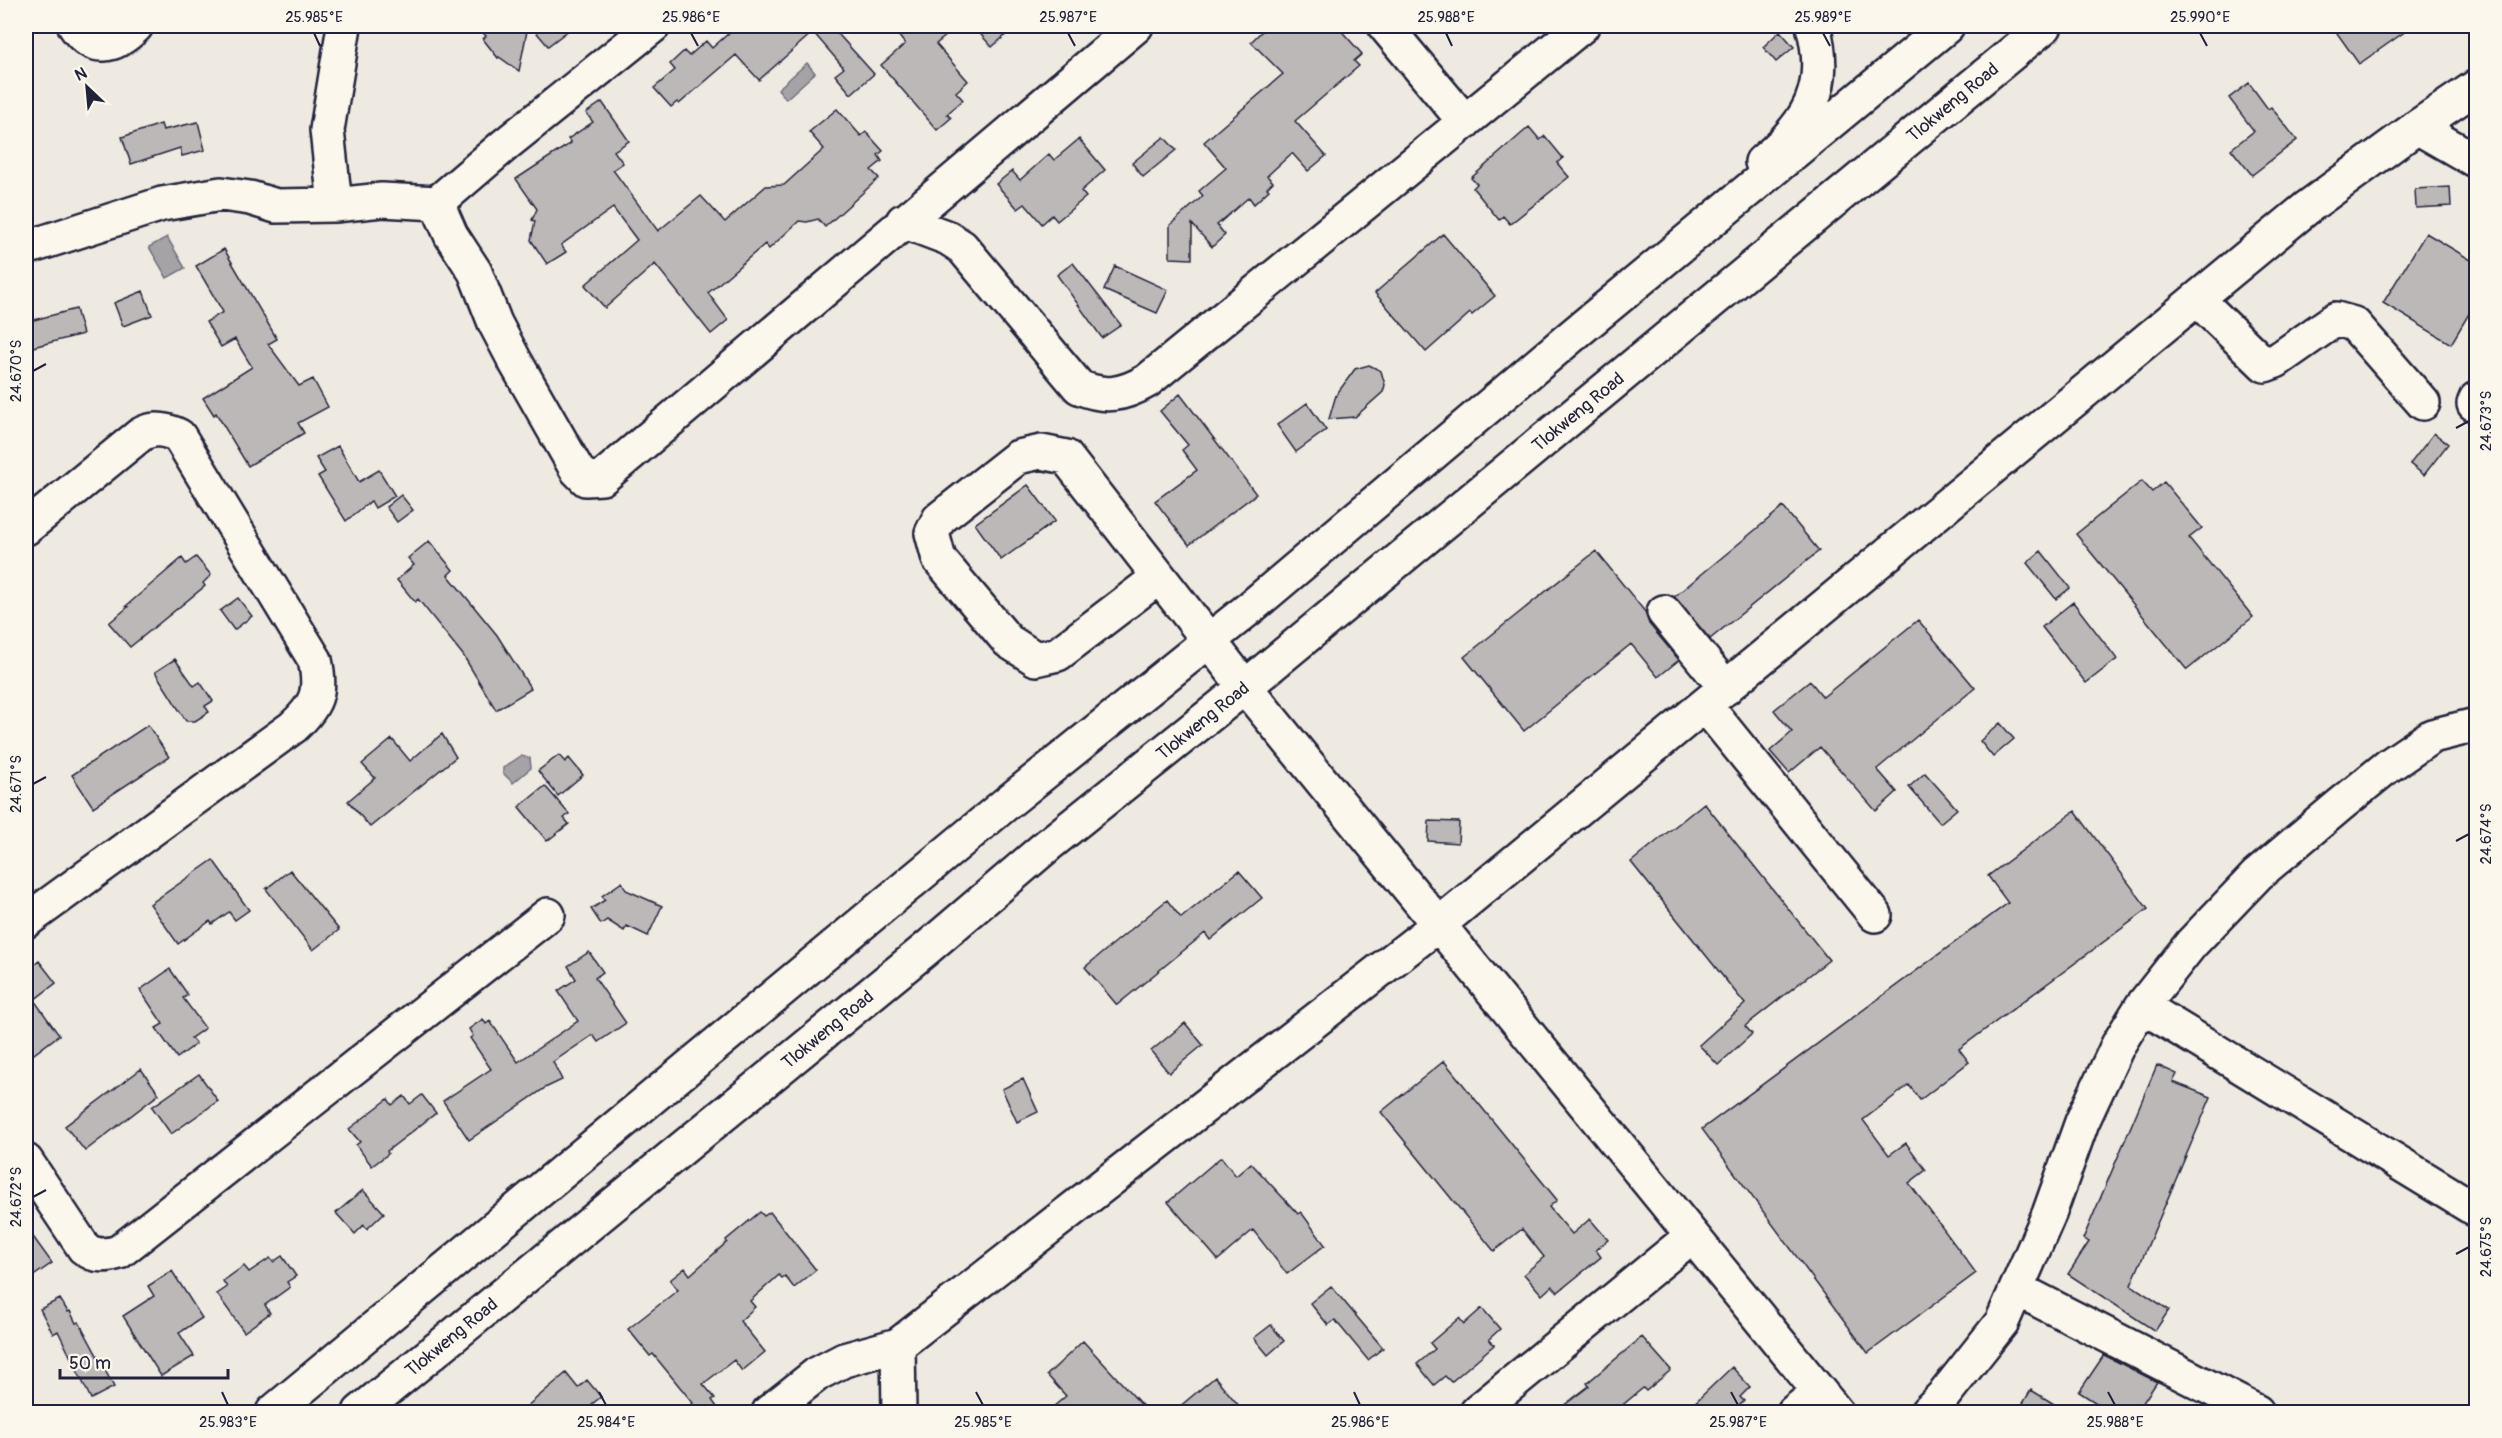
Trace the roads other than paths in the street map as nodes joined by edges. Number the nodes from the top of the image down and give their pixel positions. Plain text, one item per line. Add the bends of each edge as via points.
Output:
1 (75, 26) edge
2 (136, 26) edge
3 (344, 26) edge
4 (653, 26) edge
5 (1136, 26) edge
6 (1385, 26) edge
7 (1582, 26) edge
8 (1813, 26) edge
9 (1947, 26) edge
10 (2045, 26) edge
11 (2476, 87) edge
12 (1465, 122) junction
13 (2417, 127) junction
14 (2476, 161) edge
15 (437, 203) junction
16 (335, 205) junction
17 (903, 221) junction
18 (26, 248) edge
19 (2198, 300) junction
20 (1573, 335) junction
21 (2423, 403) dead end
22 (26, 528) edge
23 (1160, 577) junction
24 (1664, 612) dead end
25 (1209, 640) junction
26 (1245, 687) junction
27 (1715, 697) junction
28 (2476, 725) edge
29 (548, 915) dead end
30 (1875, 915) dead end
31 (26, 921) edge
32 (1438, 925) junction
33 (2142, 1006) junction
34 (26, 1161) edge
35 (2476, 1210) edge
36 (1692, 1236) junction
37 (2017, 1289) junction
38 (898, 1345) junction
39 (1816, 1406) edge
40 (1490, 1408) edge
41 (276, 1410) edge
42 (360, 1413) edge
43 (769, 1413) edge
44 (899, 1413) edge
45 (1927, 1413) edge
46 (2257, 1413) edge

1 - 2 street via 95,44 113,42
3 - 16 street via 327,130
4 - 15 street
5 - 17 street
6 - 12 street
7 - 12 street
8 - 20 street via 1818,86 1805,117 1785,143 1593,309
9 - 20 street
10 - 26 street, Tlokweng Road
11 - 13 street
12 - 17 street via 1147,381 1113,395 1095,394 1079,387 962,247
13 - 14 street
13 - 19 street via 2308,207
15 - 16 street via 382,200
15 - 17 street via 451,235 475,272 495,323 537,404 586,479 602,478
16 - 18 street via 276,206 221,194 162,204
19 - 21 street via 2265,365 2336,319 2354,324
19 - 27 street
20 - 25 street
22 - 31 street via 148,429 170,431 179,436 315,660 319,680 316,699 293,727
23 - 23 street via 1059,654 1036,659 1008,642 939,559 932,533 939,519 1018,457 1041,452 1066,456
23 - 25 street
24 - 27 street
25 - 26 street
25 - 41 street
26 - 32 street
26 - 42 street, Tlokweng Road
27 - 30 street
27 - 32 street
28 - 33 street via 2432,736 2340,805 2258,875 2192,944
29 - 34 street via 119,1252 98,1255 84,1248
32 - 36 street
32 - 38 street
33 - 35 street
33 - 37 street via 2118,1045 2082,1122
36 - 39 street
36 - 40 street
37 - 45 street via 2002,1322
37 - 46 street
38 - 43 street via 844,1360 817,1374
38 - 44 street

